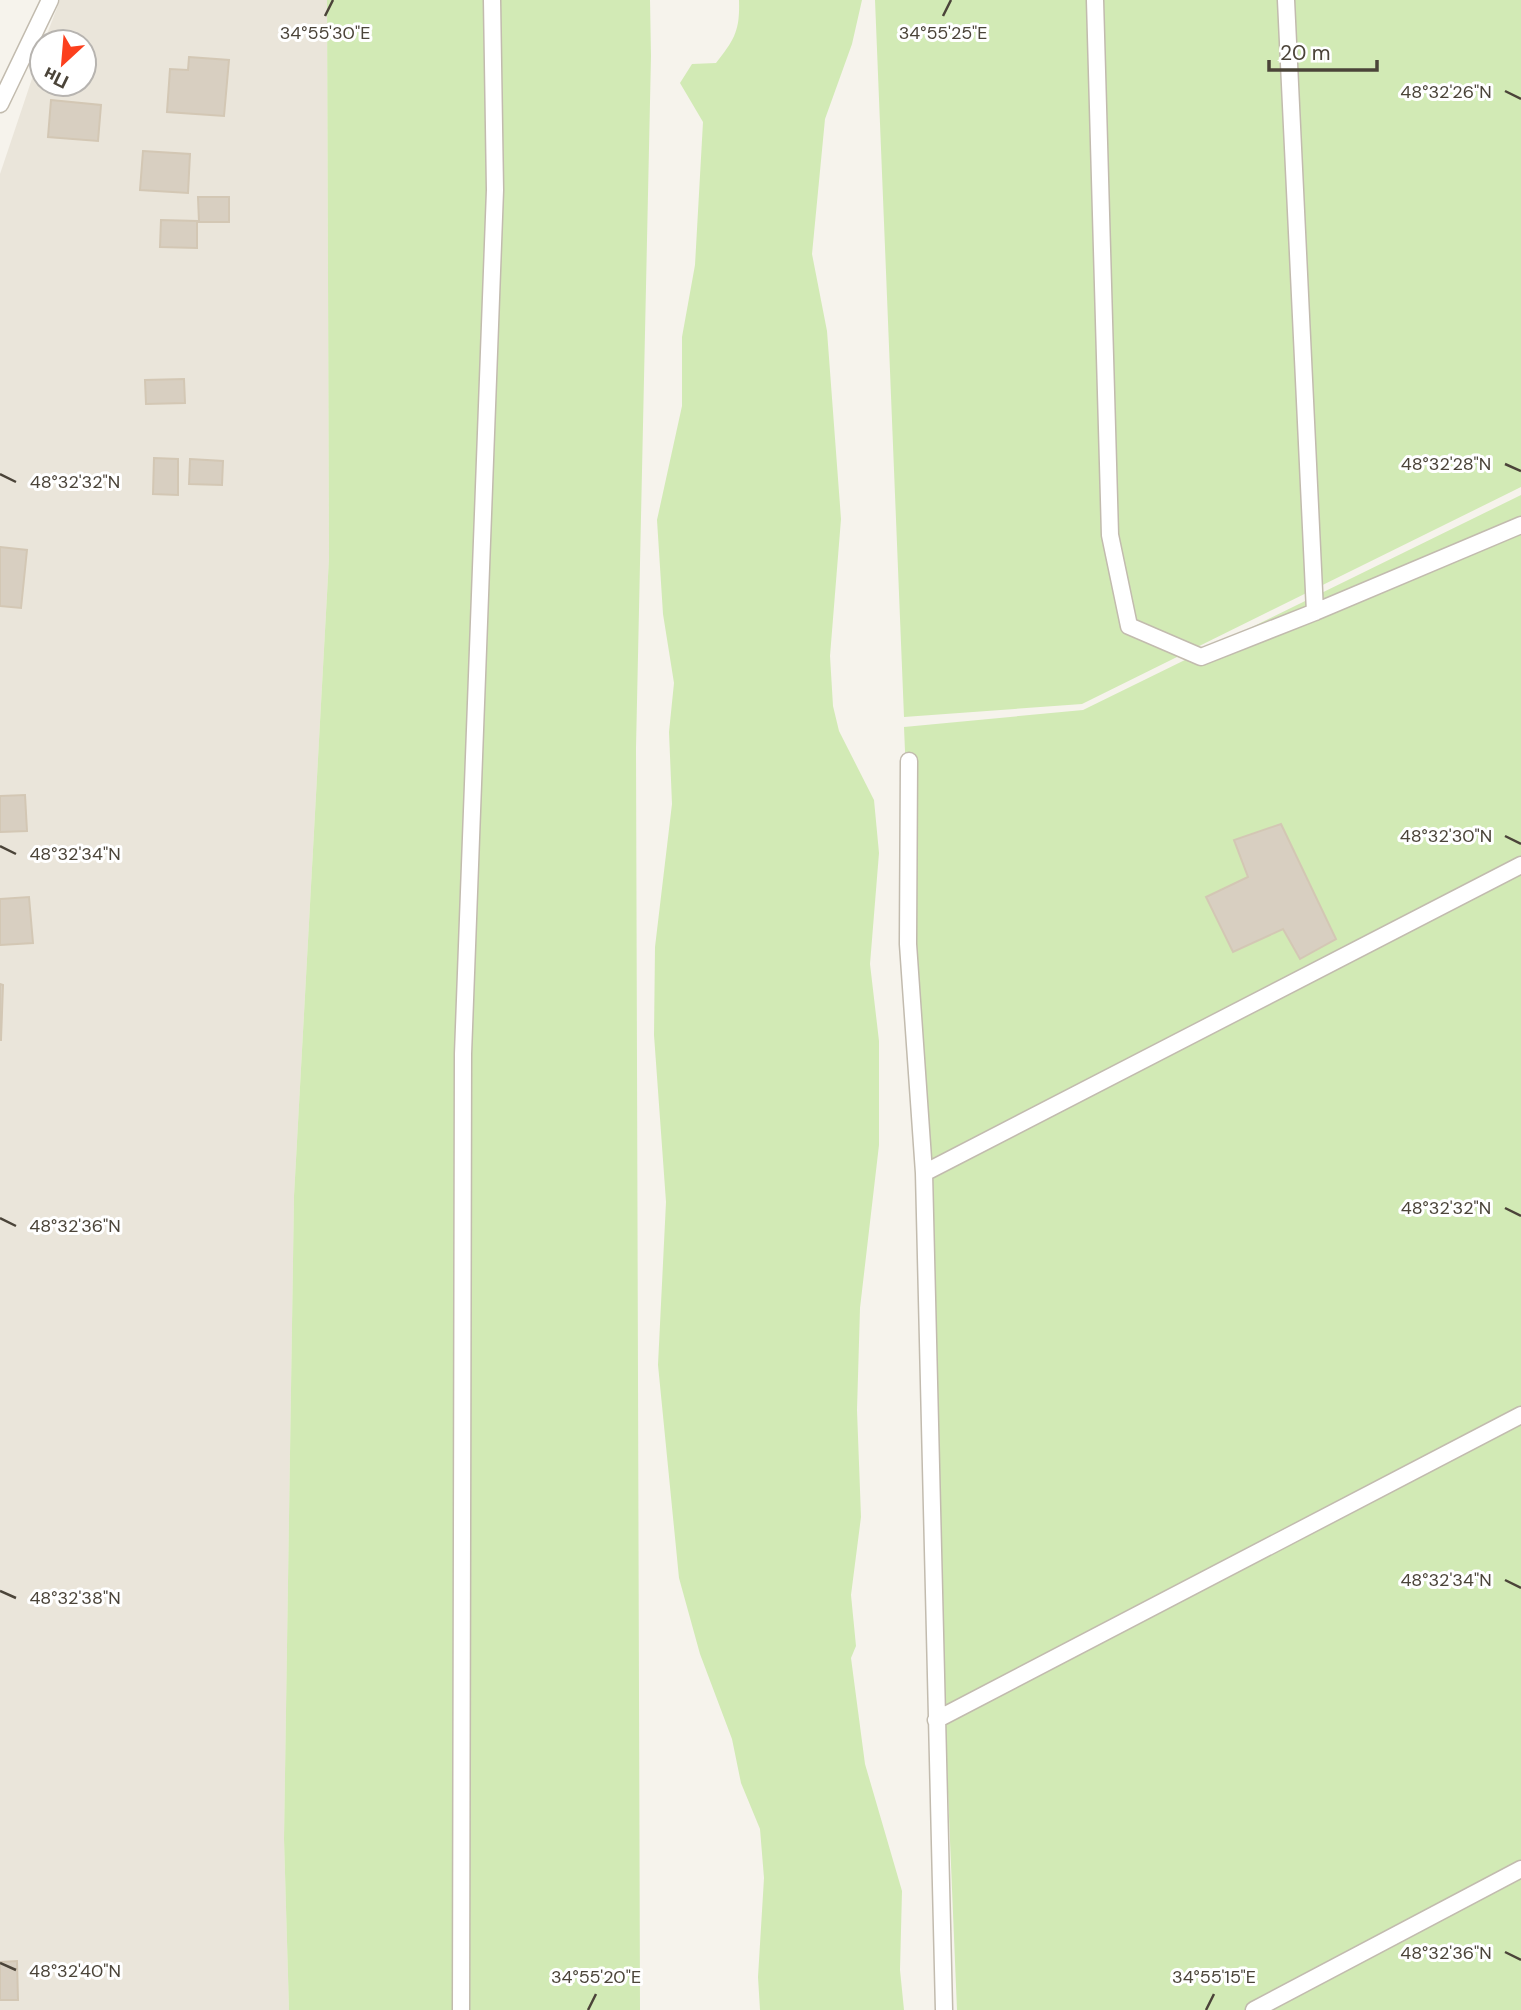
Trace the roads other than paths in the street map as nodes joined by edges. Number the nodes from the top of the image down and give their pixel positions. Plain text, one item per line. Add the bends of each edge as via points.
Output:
1 (50, 0) edge
2 (492, 0) edge
3 (1095, 0) edge
4 (1286, 0) edge
5 (0, 104) edge
6 (1521, 525) edge
7 (1315, 612) junction
8 (909, 761) dead end
9 (1521, 865) edge
10 (923, 1173) junction
11 (1521, 1415) edge
12 (936, 1720) junction
13 (1521, 1869) edge
14 (461, 2010) edge
15 (944, 2010) edge
16 (1254, 2010) edge

1 - 5 lane
2 - 14 lane via 495,190 463,1054
3 - 7 lane via 1110,535 1129,626 1201,657
4 - 7 lane
6 - 7 lane
8 - 10 lane via 908,944
9 - 10 lane
10 - 12 lane
11 - 12 lane
12 - 15 lane
13 - 16 lane

